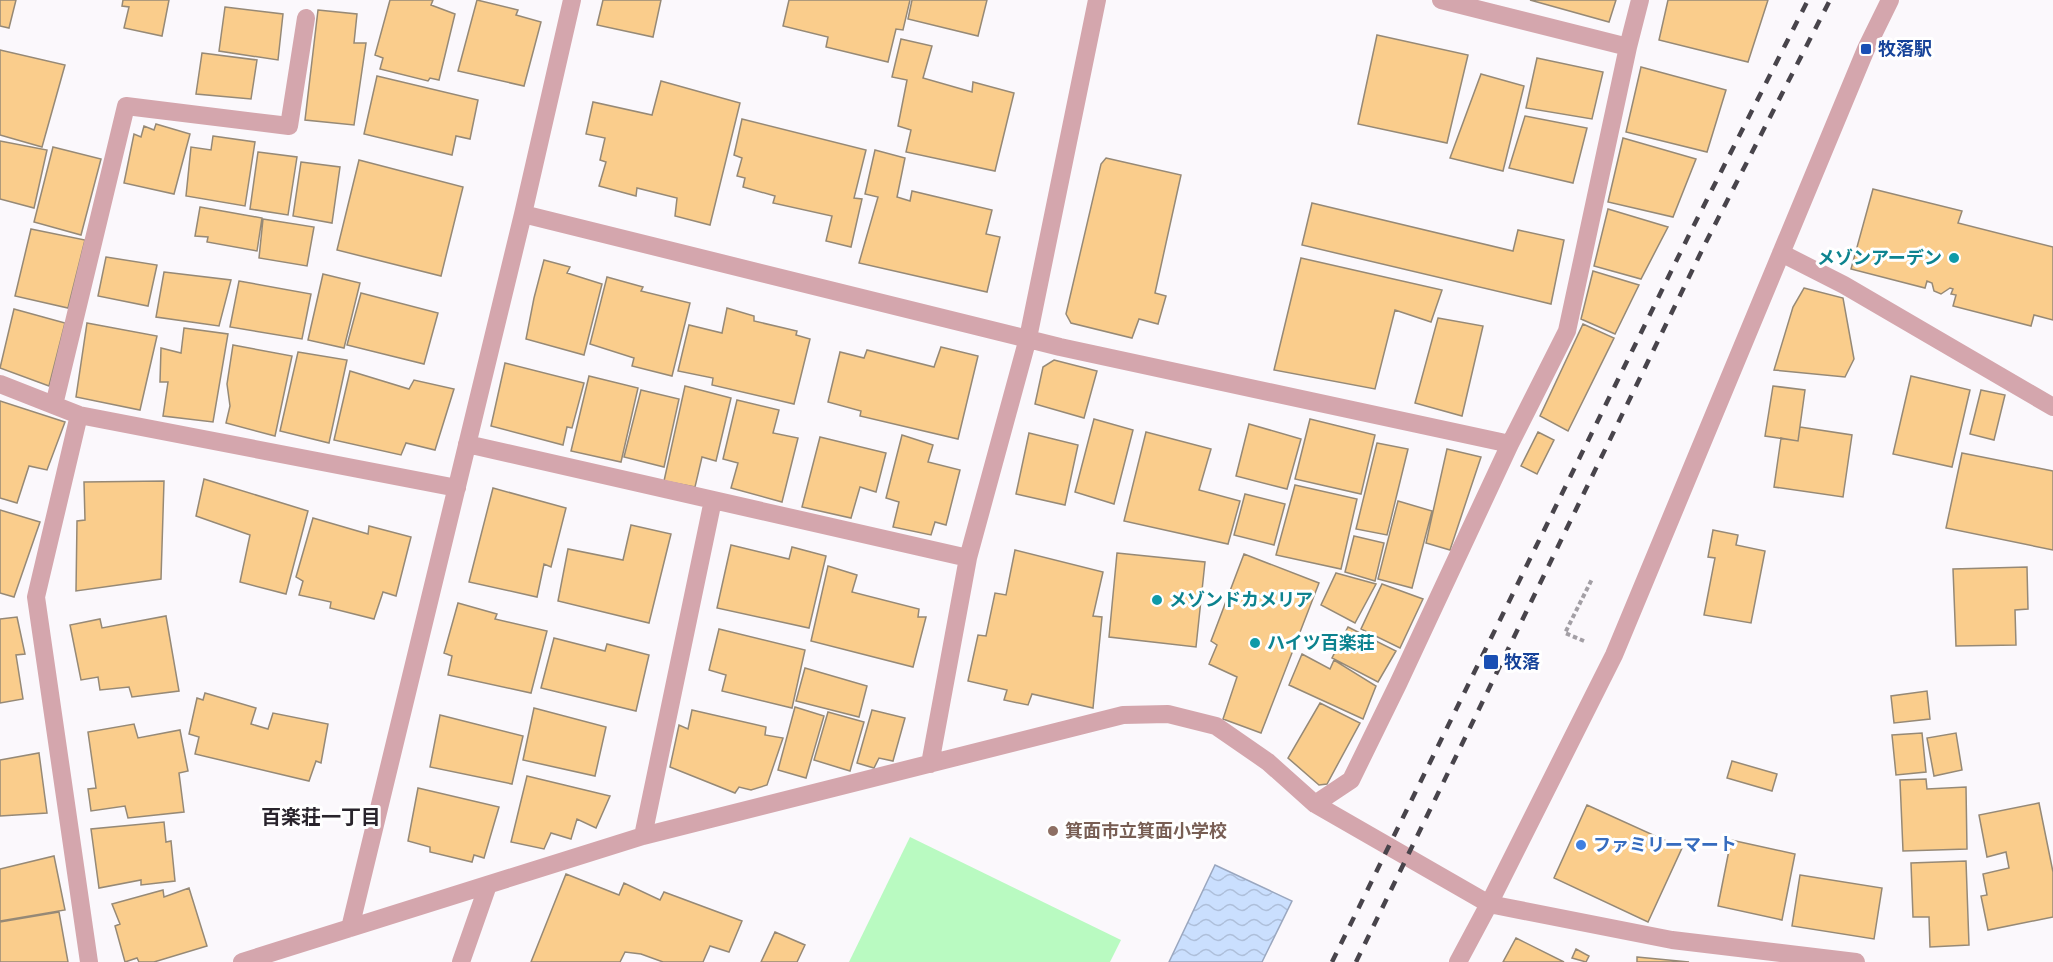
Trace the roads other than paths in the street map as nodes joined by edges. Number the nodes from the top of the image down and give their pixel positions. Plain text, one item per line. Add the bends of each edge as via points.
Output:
1 (572, 0) edge
2 (1097, 0) edge
3 (1441, 0) edge
4 (1640, 0) edge
5 (1890, 0) edge
6 (306, 18) dead end
7 (1628, 47) junction
8 (523, 214) junction
9 (1781, 253) junction
10 (1028, 338) junction
11 (0, 384) edge
12 (54, 405) junction
13 (2053, 407) edge
14 (79, 415) junction
15 (468, 444) junction
16 (1510, 444) junction
17 (457, 488) junction
18 (713, 500) junction
19 (968, 558) junction
20 (930, 764) junction
21 (1315, 804) junction
22 (643, 836) junction
23 (488, 885) junction
24 (1489, 904) junction
25 (350, 928) junction
26 (89, 962) edge
27 (242, 962) edge
28 (461, 962) edge
29 (1458, 962) edge
30 (1856, 962) edge

1 - 8 street
2 - 10 street
3 - 7 street
4 - 7 street
5 - 9 street
6 - 12 street via 289,126 126,106
7 - 16 street via 1567,331
8 - 10 street
8 - 15 street
9 - 13 street via 1844,285
9 - 24 street via 1614,655
10 - 16 street
10 - 19 street
11 - 12 street
12 - 14 street
14 - 17 street
14 - 26 street via 36,597
15 - 17 street
15 - 18 street
16 - 21 street via 1351,780
17 - 25 street
18 - 19 street
18 - 22 street
19 - 20 street
20 - 21 street via 1123,715 1168,714 1216,726 1268,762
20 - 22 street
21 - 24 street
22 - 23 street
23 - 25 street
23 - 28 street
24 - 29 street
24 - 30 street via 1672,940
25 - 27 street

